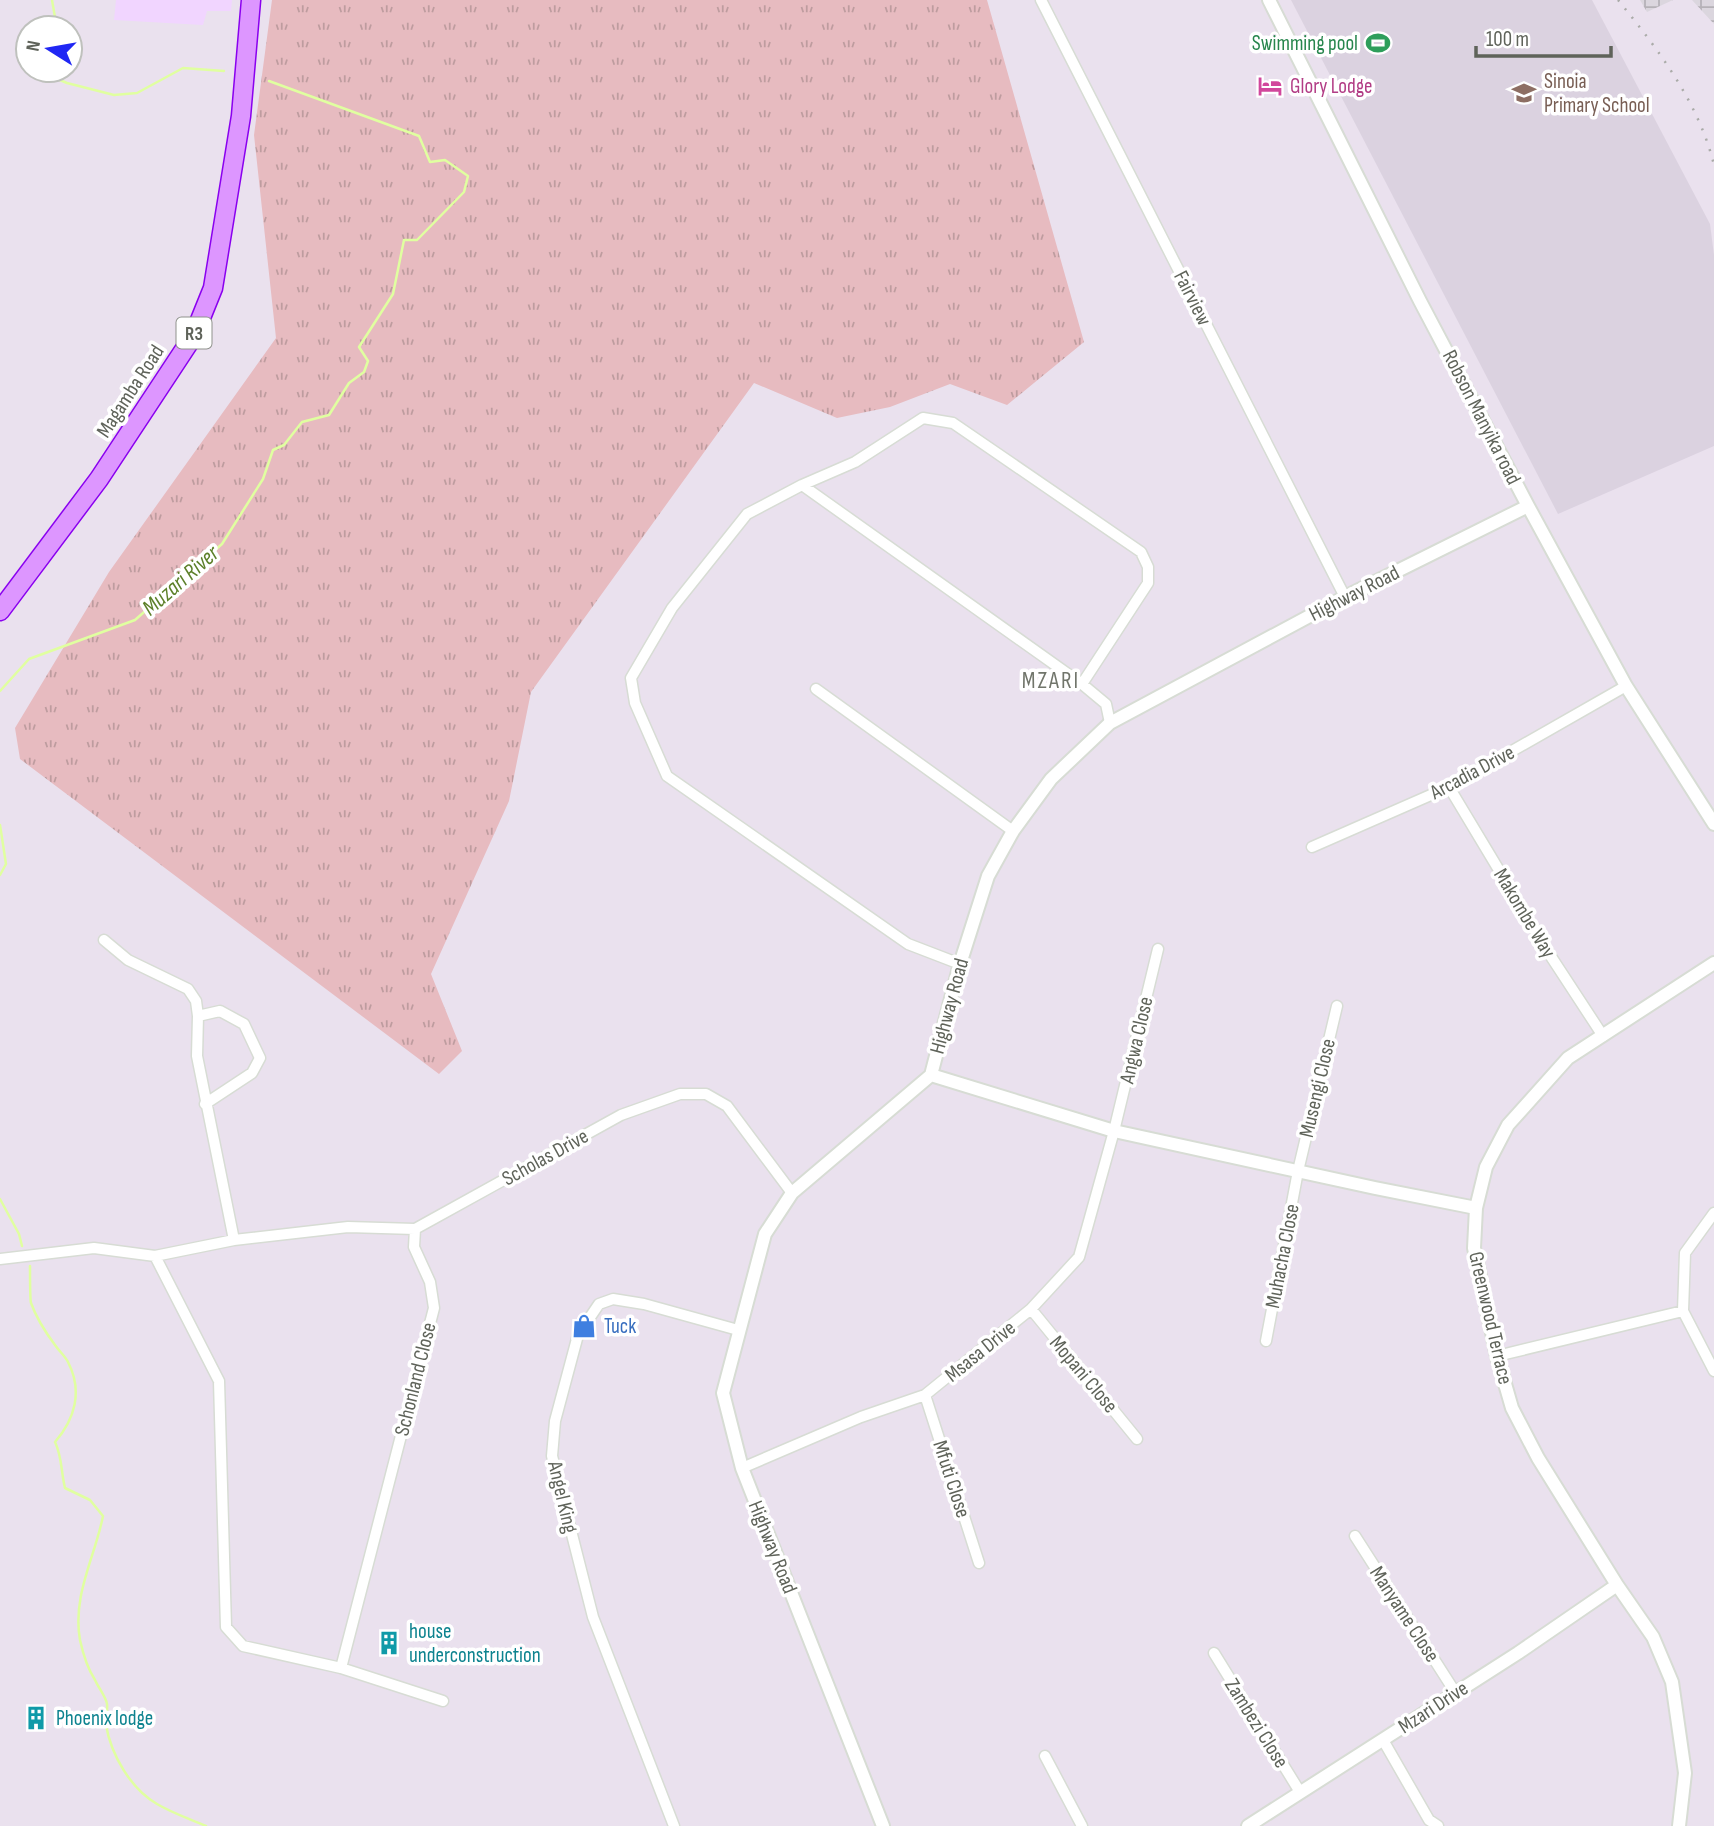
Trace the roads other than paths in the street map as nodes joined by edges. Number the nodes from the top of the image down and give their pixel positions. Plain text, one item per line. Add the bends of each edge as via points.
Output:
1 (251, 0) edge
2 (1041, 0) edge
3 (1269, 0) edge
4 (802, 485) junction
5 (1528, 506) junction
6 (1345, 597) junction
7 (0, 611) edge
8 (1082, 684) junction
9 (1626, 686) junction
10 (816, 689) dead end
11 (1110, 723) junction
12 (1449, 787) junction
13 (1714, 824) edge
14 (1013, 831) junction
15 (1312, 847) dead end
16 (104, 940) dead end
17 (1158, 949) dead end
18 (1714, 963) edge
19 (960, 964) junction
20 (1337, 1006) dead end
21 (198, 1016) junction
22 (1603, 1036) junction
23 (931, 1075) junction
24 (205, 1104) junction
25 (1114, 1131) junction
26 (1298, 1171) junction
27 (792, 1193) junction
28 (1476, 1208) junction
29 (1714, 1213) edge
30 (415, 1229) junction
31 (234, 1240) junction
32 (155, 1256) junction
33 (0, 1259) edge
34 (1031, 1309) junction
35 (1683, 1311) junction
36 (737, 1330) junction
37 (1266, 1341) dead end
38 (1497, 1356) junction
39 (1714, 1371) edge
40 (925, 1395) junction
41 (1138, 1438) dead end
42 (742, 1468) junction
43 (1355, 1536) dead end
44 (979, 1563) dead end
45 (1618, 1585) junction
46 (1214, 1653) dead end
47 (341, 1668) junction
48 (1455, 1692) junction
49 (443, 1701) dead end
50 (1383, 1740) junction
51 (1045, 1756) dead end
52 (1300, 1792) junction
53 (674, 1826) edge
54 (883, 1826) edge
55 (1083, 1826) edge
56 (1248, 1826) edge
57 (1438, 1826) edge
58 (1679, 1826) edge

1 - 7 highway, Magamba Road / R3 via 241,116 213,288 194,335 99,479
2 - 6 street, Fairview
3 - 5 street, Robson Manyika road
4 - 8 street
4 - 8 street via 855,462 923,418 953,424 1141,552 1148,567 1148,583
4 - 19 street via 747,514 672,608 631,678 635,703 667,776 908,944
5 - 6 street, Highway Road
5 - 9 street, Robson Manyika road
6 - 11 street, Highway Road
8 - 11 street via 1105,704
9 - 12 street, Arcadia Drive
9 - 13 street, Robson Manyika road
10 - 14 street
11 - 14 street, Highway Road via 1051,779
12 - 15 street, Arcadia Drive
12 - 22 street, Makombe Way
14 - 19 street, Highway Road via 988,876
16 - 21 street via 128,960 188,989
17 - 25 street, Angwa Close
18 - 22 street, Greenwood Terrace
19 - 23 street, Highway Road
20 - 26 street, Musengi Close
21 - 24 street via 197,1056
21 - 24 street via 220,1011 244,1024 260,1058 252,1073
22 - 28 street, Greenwood Terrace via 1568,1058 1508,1125 1486,1167
23 - 25 street
23 - 27 street, Highway Road
24 - 31 street
25 - 26 street
25 - 34 street, Msasa Drive via 1079,1258
26 - 28 street
26 - 37 street, Muhacha Close
27 - 30 street, Scholas Drive via 727,1106 706,1094 680,1094 621,1115
27 - 36 street, Highway Road via 765,1234
28 - 38 street, Greenwood Terrace via 1474,1248
29 - 35 street via 1685,1253
30 - 31 street via 348,1227
30 - 47 street, Schonland Close via 414,1247 430,1282 434,1308
31 - 32 street
32 - 33 street via 94,1248
32 - 47 street via 219,1381 226,1627 243,1646
34 - 40 street, Msasa Drive
34 - 41 street, Mopani Close
35 - 38 street
35 - 39 street
36 - 42 street, Highway Road via 723,1394
36 - 53 street, Angel King via 644,1304 612,1299 599,1304 578,1335 555,1422 552,1456 593,1617
38 - 45 street, Greenwood Terrace via 1512,1408 1538,1458
40 - 42 street, Msasa Drive
40 - 44 street, Mfuti Close
42 - 54 street, Highway Road
43 - 48 street, Manyame Close
45 - 48 street, Mzari Drive
45 - 58 street, Greenwood Terrace via 1653,1637 1672,1682 1685,1773
46 - 52 street, Zambezi Close
47 - 49 street
48 - 50 street, Mzari Drive
50 - 52 street, Mzari Drive
50 - 57 street via 1429,1820
51 - 55 street
52 - 56 street, Mzari Drive

